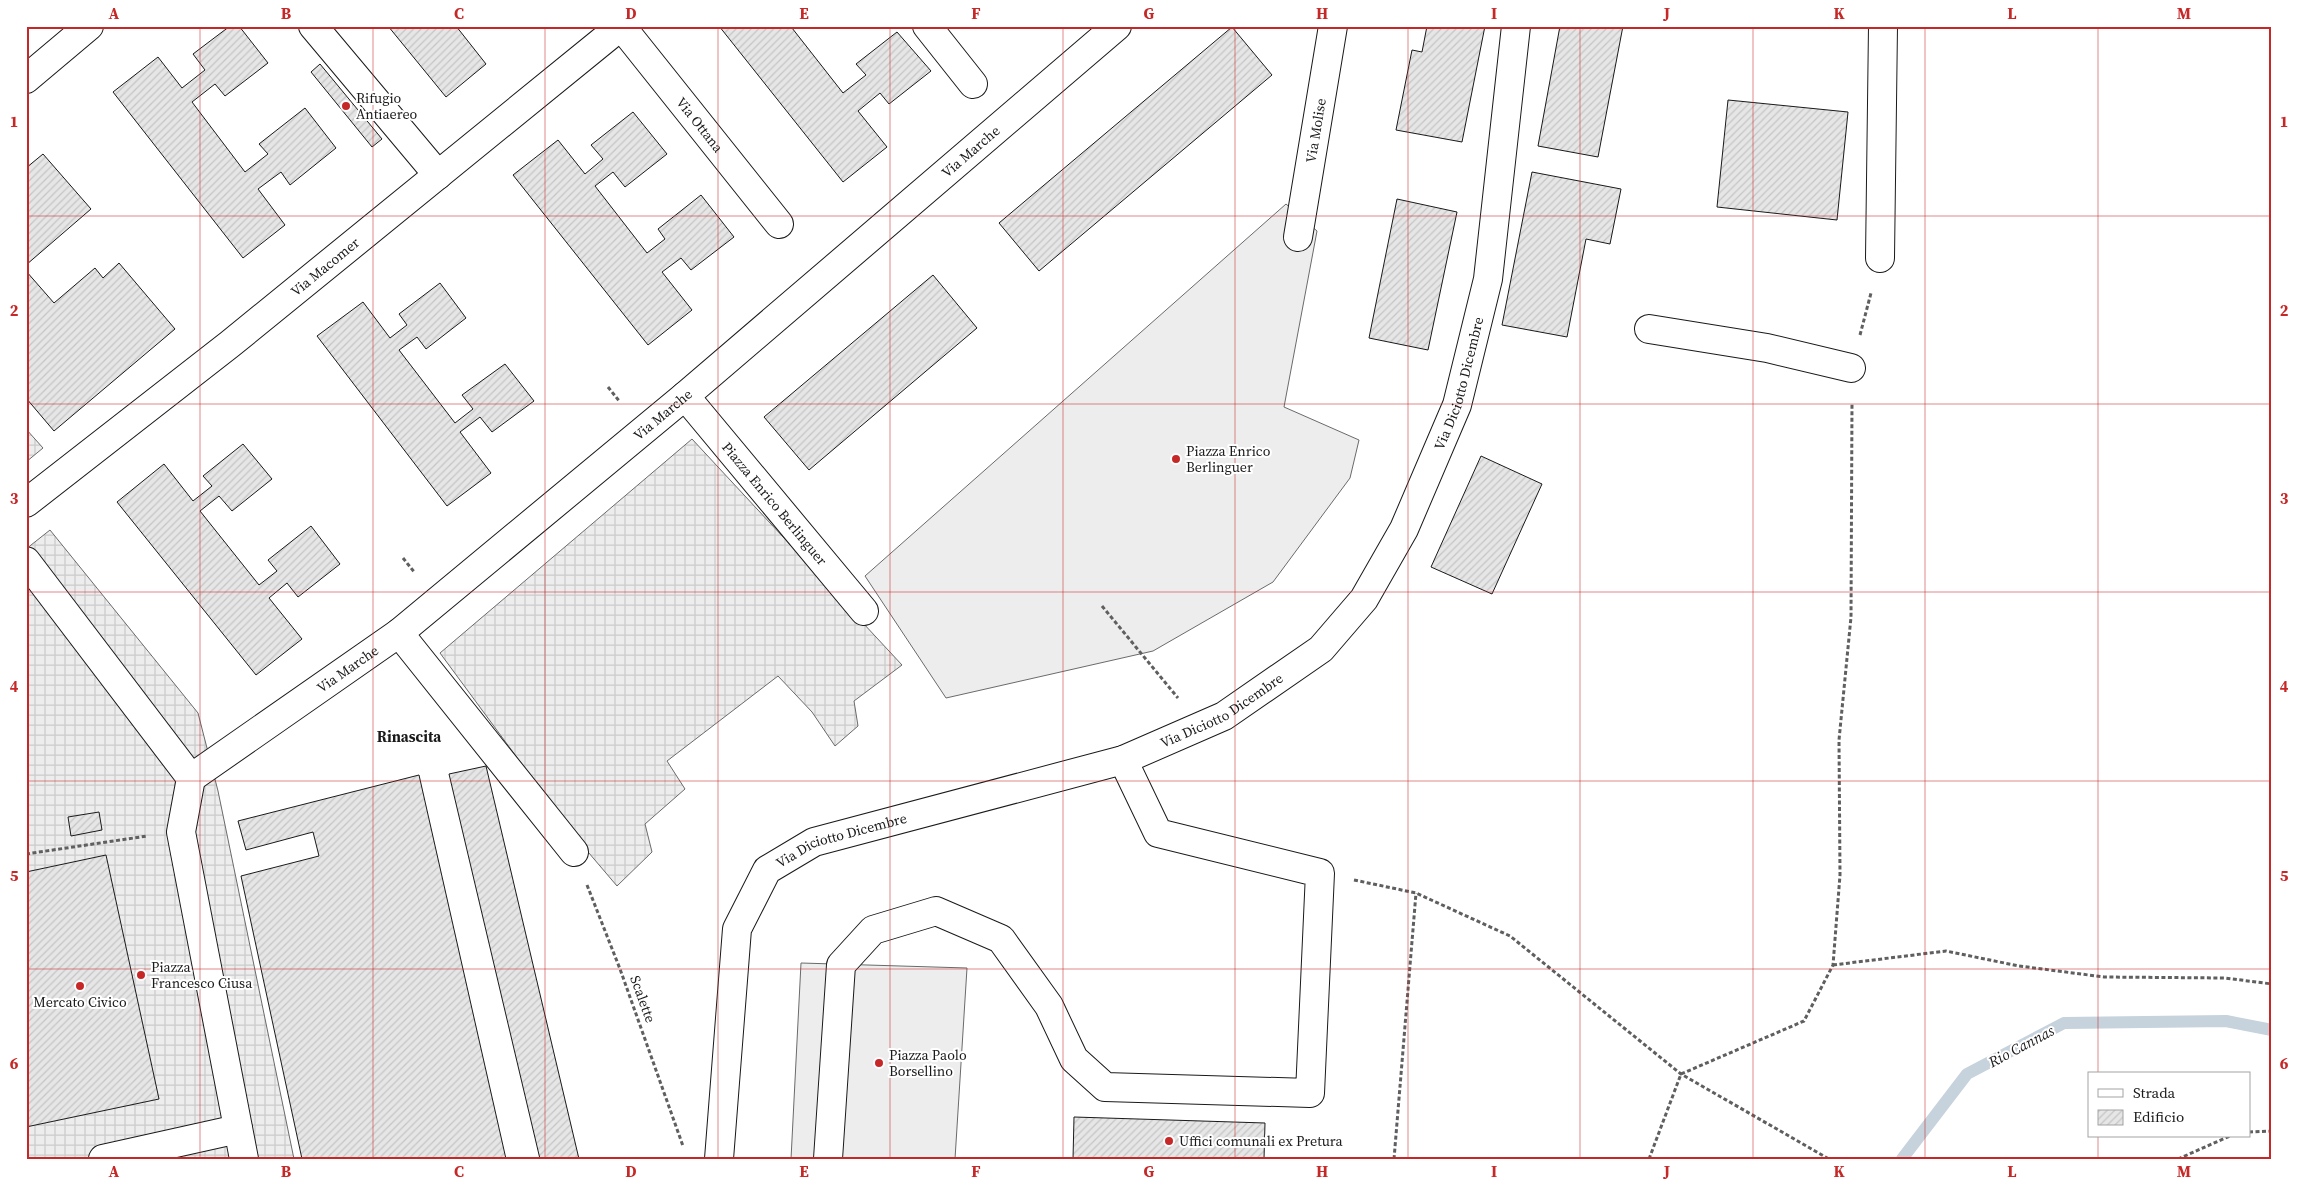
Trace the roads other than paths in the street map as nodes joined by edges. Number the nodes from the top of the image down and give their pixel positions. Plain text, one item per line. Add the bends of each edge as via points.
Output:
1 (89, 26) edge
2 (313, 26) edge
3 (621, 26) edge
4 (927, 26) edge
5 (1116, 26) edge
6 (1333, 26) edge
7 (1516, 26) edge
8 (1883, 26) edge
9 (26, 79) edge
10 (973, 84) dead end
11 (438, 175) junction
12 (778, 224) dead end
13 (1298, 237) dead end
14 (1880, 258) road end
15 (1649, 329) dead end
16 (1851, 368) road end
17 (684, 396) junction
18 (26, 503) edge
19 (26, 561) edge
20 (864, 612) dead end
21 (399, 633) junction
22 (1123, 760) junction
23 (191, 778) junction
24 (574, 852) road end
25 (238, 1129) junction
26 (104, 1159) edge
27 (244, 1159) edge
28 (719, 1159) edge
29 (828, 1159) edge

1 - 9 street
2 - 11 street
3 - 11 street, Via Macomer
3 - 12 street, Via Ottana
4 - 10 street
5 - 17 street, Via Marche
6 - 13 street, Via Molise
7 - 22 street, Via Diciotto Dicembre via 1488,279 1457,404 1404,529 1364,599 1321,649 1224,716
8 - 14 street
11 - 18 street, Via Macomer via 230,344
15 - 16 street via 1766,348
17 - 20 street, Piazza Enrico Berlinguer
17 - 21 street, Via Marche
19 - 23 street
21 - 23 street, Via Marche
21 - 24 street
22 - 28 street, Via Diciotto Dicembre via 814,842 767,870 737,929
22 - 29 street via 1158,833 1320,872 1310,1093 1105,1087 1074,1059 1049,1006 1001,939 936,911 873,930 841,966
23 - 25 street via 181,832
25 - 26 street
25 - 27 street

